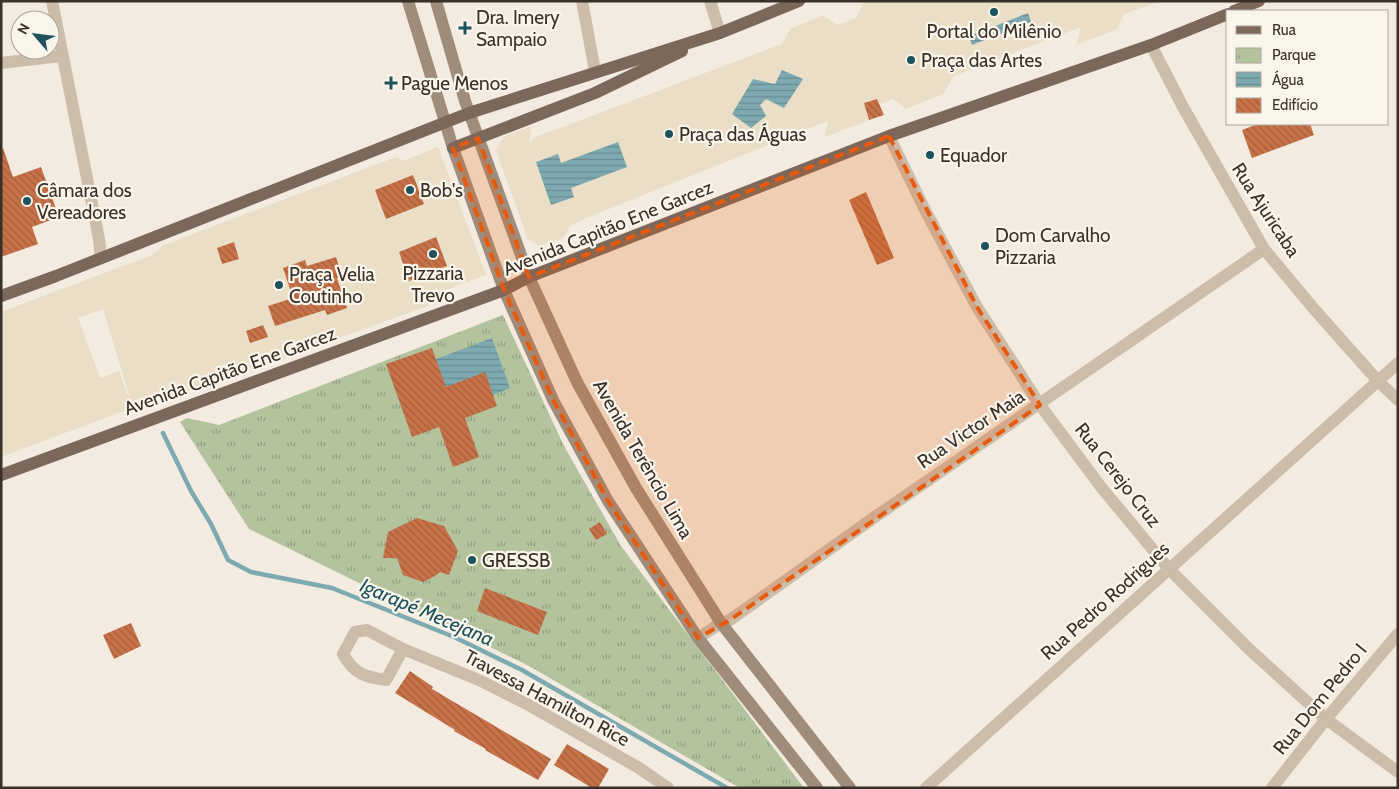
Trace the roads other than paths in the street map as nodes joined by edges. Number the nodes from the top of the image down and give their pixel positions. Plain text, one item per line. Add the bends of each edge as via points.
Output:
1 (52, 1) edge
2 (408, 1) edge
3 (436, 1) edge
4 (582, 1) edge
5 (710, 1) edge
6 (798, 1) edge
7 (1259, 1) edge
8 (1236, 10) edge
9 (1226, 15) edge
10 (720, 33) junction
11 (1151, 45) junction
12 (62, 56) junction
13 (1, 63) edge
14 (595, 71) junction
15 (469, 113) junction
16 (445, 122) junction
17 (889, 136) junction
18 (478, 138) junction
19 (453, 148) junction
20 (1264, 249) junction
21 (101, 258) junction
22 (529, 277) junction
23 (504, 290) junction
24 (1, 296) edge
25 (1398, 363) edge
26 (1378, 381) junction
27 (1398, 400) edge
28 (1040, 404) junction
29 (1, 475) edge
30 (1169, 569) junction
31 (721, 623) junction
32 (1398, 634) edge
33 (698, 638) junction
34 (403, 649) junction
35 (1326, 719) junction
36 (1398, 772) edge
37 (668, 788) edge
38 (817, 788) edge
39 (850, 788) edge
40 (926, 788) edge
41 (1272, 788) edge

1 - 12 street
2 - 16 main road
3 - 15 main road, Avenida Terêncio Lima
4 - 14 street
5 - 10 street
6 - 10 main road
7 - 8 main road
9 - 11 main road, Avenida Capitão Ene Garcez
10 - 14 main road
10 - 18 main road via 595,93
11 - 17 main road, Avenida Capitão Ene Garcez
11 - 20 street, Rua Ajuricaba
12 - 13 street
12 - 21 street
14 - 15 main road
15 - 16 main road
15 - 18 main road, Avenida Terêncio Lima
16 - 19 main road
16 - 21 main road
17 - 22 main road, Avenida Capitão Ene Garcez
17 - 28 street, Rua Cerejo Cruz via 977,307
18 - 19 main road
18 - 22 main road, Avenida Terêncio Lima
19 - 23 main road
20 - 26 street, Rua Ajuricaba
20 - 28 street, Rua Victor Maia
21 - 24 main road
22 - 23 main road, Avenida Capitão Ene Garcez
22 - 31 main road, Avenida Terêncio Lima via 577,382 627,472
23 - 29 main road, Avenida Capitão Ene Garcez
23 - 33 main road via 553,400 608,502
25 - 26 street, Rua Pedro Rodrigues
26 - 27 street, Rua Ajuricaba
26 - 30 street, Rua Pedro Rodrigues
28 - 30 street, Rua Cerejo Cruz via 1101,487
28 - 31 street, Rua Victor Maia via 730,620
30 - 35 street, Rua Cerejo Cruz
30 - 40 street, Rua Pedro Rodrigues
31 - 33 street, Rua Victor Maia
31 - 39 main road, Avenida Terêncio Lima
32 - 35 street, Rua Dom Pedro I
33 - 38 main road
34 - 34 street, Travessa Hamilton Rice via 367,630 355,632 343,654 350,667 367,677 386,680
34 - 37 street, Travessa Hamilton Rice via 527,704
35 - 36 street, Rua Cerejo Cruz
35 - 41 street, Rua Dom Pedro I

